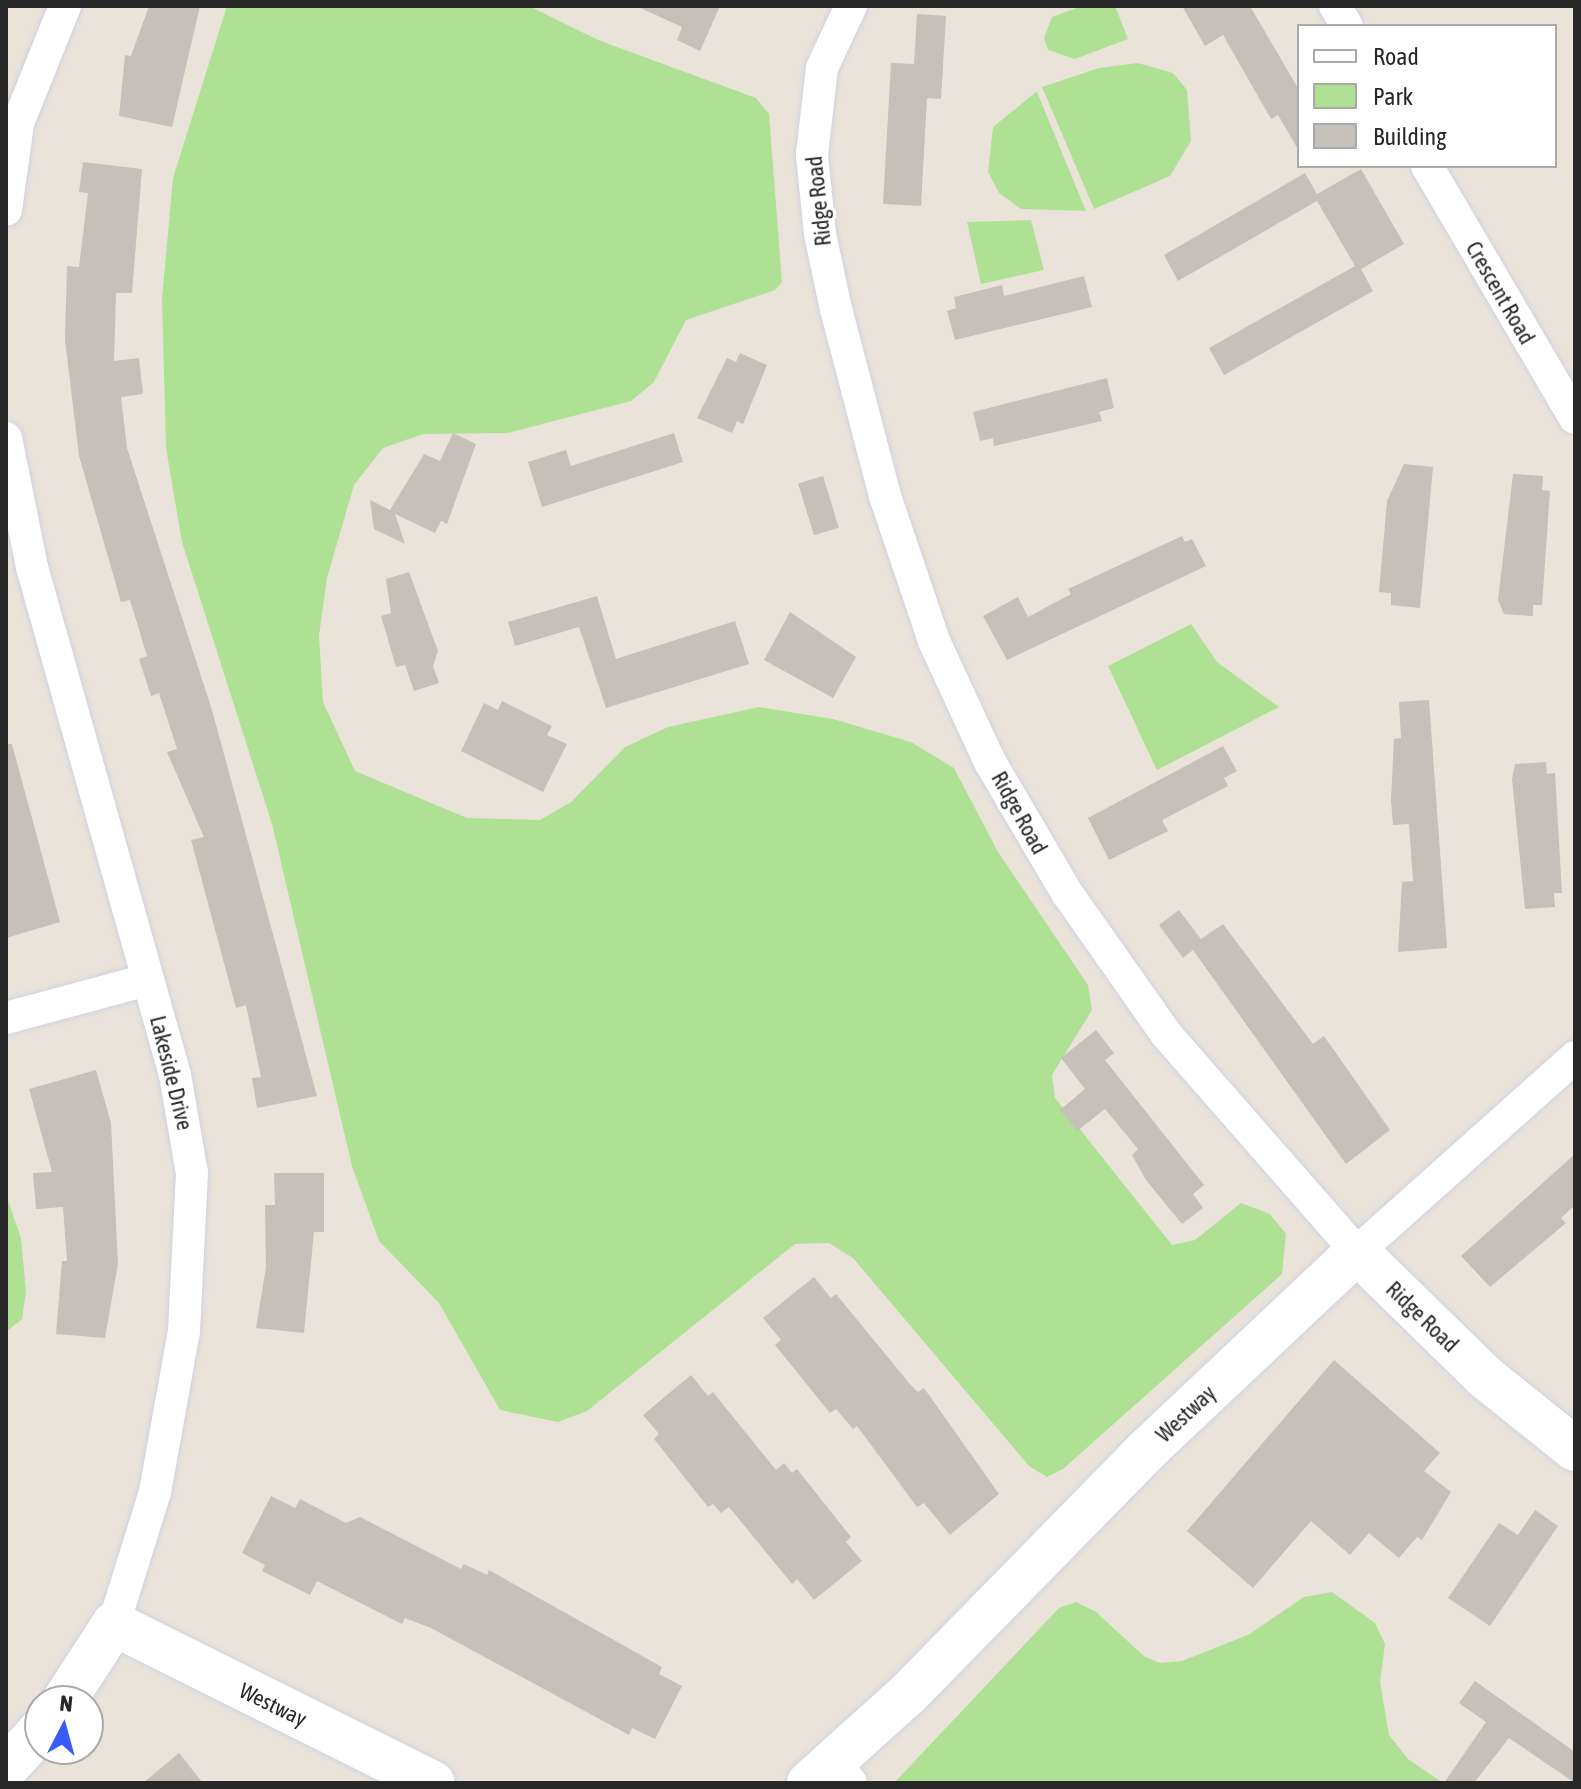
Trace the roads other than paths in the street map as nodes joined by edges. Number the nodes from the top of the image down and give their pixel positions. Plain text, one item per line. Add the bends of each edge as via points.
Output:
1 (65, 6) edge
2 (851, 6) edge
3 (1335, 6) edge
4 (1346, 24) edge
5 (12, 121) edge
6 (1428, 168) edge
7 (6, 210) edge
8 (1575, 418) edge
9 (6, 438) edge
10 (147, 980) junction
11 (6, 1018) edge
12 (1575, 1057) edge
13 (1357, 1252) junction
14 (1575, 1449) edge
15 (114, 1624) junction
16 (74, 1685) edge
17 (24, 1748) edge
18 (6, 1768) edge
19 (832, 1776) edge
20 (433, 1783) edge

1 - 5 street
2 - 13 street, Ridge Road via 830,44 815,100 820,234 873,451 934,641 990,762 1083,916 1166,1034
3 - 4 street
5 - 7 street
6 - 8 street, Crescent Road
9 - 10 street, Lakeside Drive via 32,567
10 - 11 street
10 - 15 street, Lakeside Drive via 185,1123 193,1221 184,1331 155,1492
12 - 13 street, Westway
13 - 14 street, Ridge Road via 1485,1377
13 - 19 street, Westway via 1149,1448
15 - 16 street, Lakeside Drive
15 - 20 street, Westway
17 - 18 street

